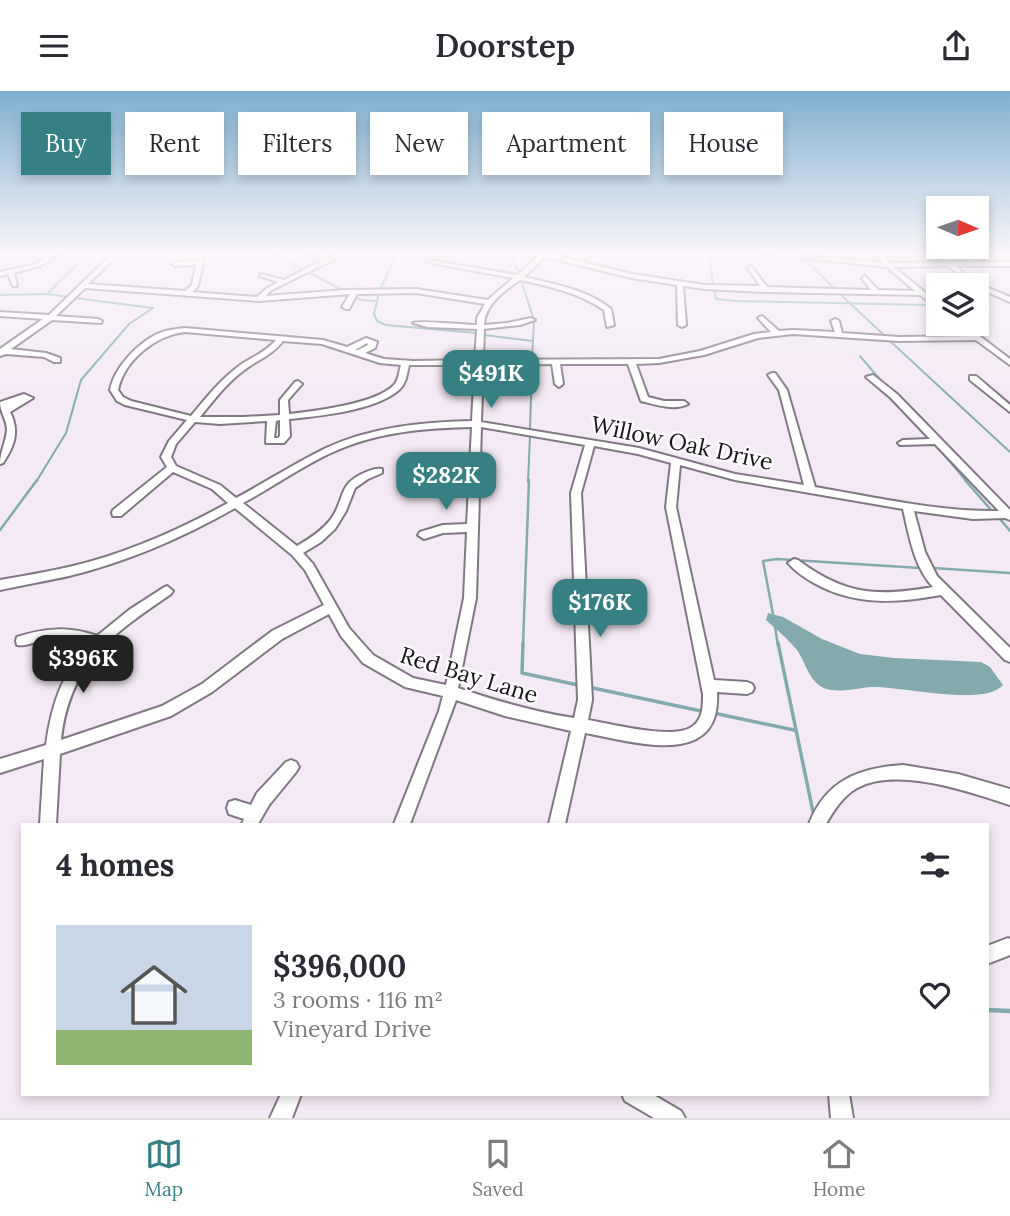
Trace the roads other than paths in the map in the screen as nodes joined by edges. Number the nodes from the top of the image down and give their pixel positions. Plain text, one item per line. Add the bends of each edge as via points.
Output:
1 (68, 301) edge
2 (350, 301) edge
3 (483, 301) edge
4 (599, 301) edge
5 (681, 301) edge
6 (489, 302) joint
7 (346, 307) dead end
8 (0, 314) edge
9 (51, 317) junction
10 (761, 318) dead end
11 (531, 320) dead end
12 (98, 321) dead end
13 (835, 321) dead end
14 (417, 324) dead end
15 (610, 325) dead end
16 (682, 325) dead end
17 (480, 326) junction
18 (777, 334) junction
19 (839, 334) junction
20 (976, 336) edge
21 (979, 338) junction
22 (280, 340) junction
23 (350, 349) junction
24 (1, 352) edge
25 (359, 353) junction
26 (57, 360) dead end
27 (556, 362) junction
28 (631, 362) junction
29 (405, 363) junction
30 (479, 363) junction
31 (1010, 363) edge
32 (772, 375) dead end
33 (870, 377) dead end
34 (973, 378) dead end
35 (299, 384) dead end
36 (559, 384) dead end
37 (684, 404) dead end
38 (2, 407) edge
39 (1010, 409) edge
40 (286, 418) junction
41 (192, 419) junction
42 (272, 420) junction
43 (479, 424) junction
44 (937, 441) junction
45 (590, 443) junction
46 (903, 443) dead end
47 (676, 460) junction
48 (0, 461) edge
49 (172, 468) junction
50 (378, 471) dead end
51 (810, 489) junction
52 (236, 503) junction
53 (907, 506) junction
54 (117, 513) dead end
55 (1010, 515) edge
56 (474, 528) junction
57 (424, 535) dead end
58 (296, 552) junction
59 (794, 563) dead end
60 (0, 585) edge
61 (942, 590) junction
62 (167, 591) dead end
63 (332, 607) junction
64 (22, 641) dead end
65 (99, 642) junction
66 (1010, 656) edge
67 (709, 686) junction
68 (747, 688) dead end
69 (451, 692) junction
70 (581, 727) junction
71 (54, 750) junction
72 (0, 766) edge
73 (291, 767) dead end
74 (1010, 797) edge
75 (235, 808) dead end
76 (253, 819) edge
77 (48, 823) edge
78 (402, 823) edge
79 (557, 823) edge
80 (818, 823) edge
81 (1008, 947) dead end
82 (989, 954) edge
83 (290, 1096) edge
84 (636, 1096) edge
85 (839, 1096) edge
86 (281, 1118) edge
87 (674, 1118) edge
88 (842, 1118) edge

1 - 9 street
2 - 7 street
3 - 6 street
4 - 15 street via 610,312
5 - 16 street
6 - 17 street
8 - 9 street
9 - 12 street
9 - 24 street
10 - 18 street
11 - 17 street
13 - 19 street
14 - 17 street
17 - 30 street
18 - 19 street
18 - 28 street via 691,356
19 - 21 street
20 - 21 street
21 - 31 street
22 - 23 street
22 - 41 street via 271,351 230,376
22 - 41 street via 191,330 166,333 149,343 114,381 114,390 128,403
23 - 25 street
23 - 25 street via 366,340 373,342
24 - 26 street via 47,355
25 - 29 street via 383,362
27 - 28 street
27 - 30 street
27 - 36 street
28 - 37 street via 644,399
29 - 30 street
29 - 40 street via 400,383 385,396
30 - 43 street
32 - 51 street via 783,390
33 - 44 street
34 - 39 street
35 - 40 street via 284,400
38 - 48 street via 13,429
40 - 42 street
40 - 42 street via 285,436 276,443 269,439
41 - 42 street
41 - 49 street via 168,450
43 - 45 street, Willow Oak Drive
43 - 52 street, Willow Oak Drive via 427,425 364,437 315,457
43 - 56 street
44 - 46 street
44 - 55 street
45 - 47 street, Willow Oak Drive
45 - 70 street via 576,493 585,686
47 - 51 street, Willow Oak Drive via 735,477
47 - 67 street, Red Bay Lane via 671,507
49 - 52 street, Red Bay Lane via 210,483
49 - 54 street
50 - 58 street via 353,482 334,523
51 - 53 street, Willow Oak Drive
52 - 58 street, Red Bay Lane
52 - 60 street, Willow Oak Drive via 123,555
53 - 55 street, Willow Oak Drive
53 - 61 street via 919,552
56 - 57 street
56 - 69 street via 470,598
58 - 63 street, Red Bay Lane
59 - 61 street via 823,583 865,597
61 - 66 street
62 - 65 street
63 - 69 street, Red Bay Lane via 360,653 375,665 410,683
63 - 71 street via 277,635 183,702
64 - 65 street via 64,632
65 - 71 street via 77,669 62,700
67 - 68 street
67 - 70 street, Red Bay Lane via 706,720 694,734 682,739
69 - 70 street, Red Bay Lane via 505,711
69 - 78 street
70 - 79 street
71 - 72 street
71 - 77 street
73 - 76 street via 263,799
74 - 80 street via 933,775 884,773 852,783 827,806
75 - 76 street
81 - 82 street
83 - 86 street
84 - 87 street
85 - 88 street

